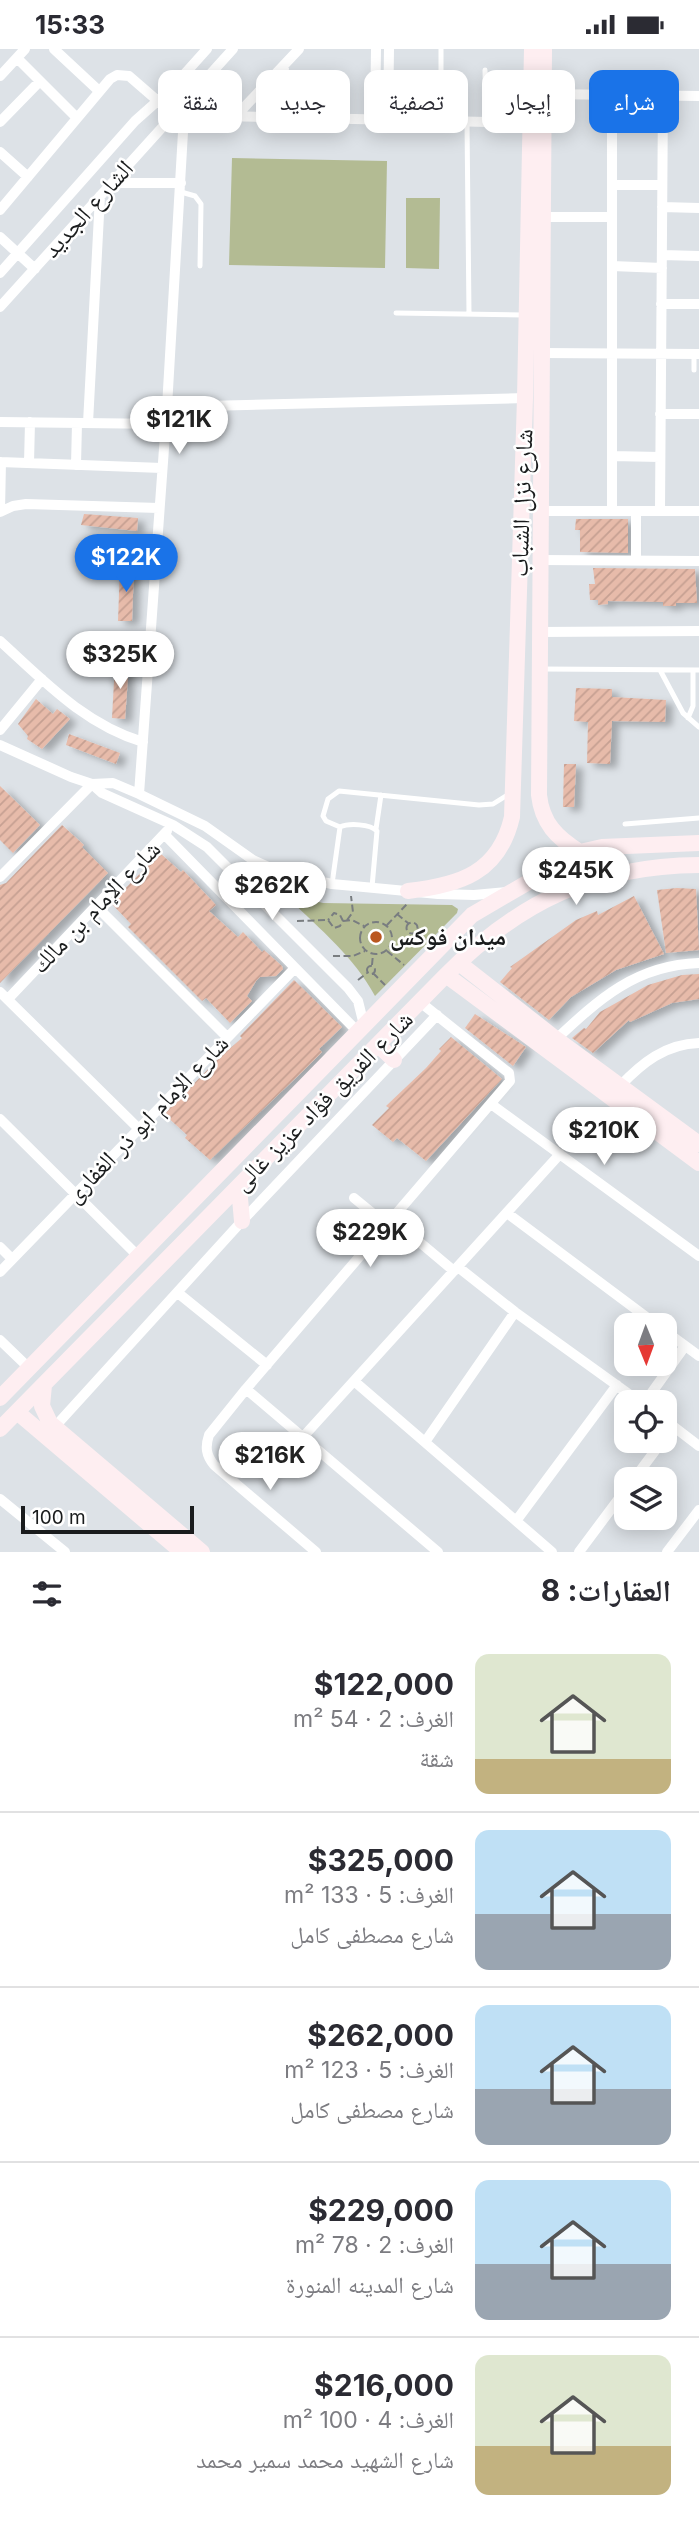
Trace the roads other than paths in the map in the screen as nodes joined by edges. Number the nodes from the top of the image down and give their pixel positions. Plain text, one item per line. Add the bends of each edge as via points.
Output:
1 (25, 49) edge
2 (54, 49) edge
3 (207, 49) edge
4 (233, 49) edge
5 (299, 49) edge
6 (376, 49) edge
7 (389, 49) edge
8 (441, 49) edge
9 (532, 49) edge
10 (544, 49) edge
11 (17, 58) junction
12 (284, 65) junction
13 (216, 70) edge
14 (284, 70) edge
15 (376, 70) edge
16 (389, 70) edge
17 (441, 70) edge
18 (531, 70) edge
19 (544, 70) edge
20 (0, 76) edge
21 (40, 81) junction
22 (99, 91) junction
23 (679, 95) edge
24 (699, 96) edge
25 (157, 100) junction
26 (242, 110) edge
27 (77, 118) junction
28 (0, 121) edge
29 (161, 133) edge
30 (179, 133) edge
31 (467, 133) edge
32 (530, 133) edge
33 (544, 133) edge
34 (612, 133) edge
35 (663, 133) edge
36 (0, 152) edge
37 (28, 177) junction
38 (112, 183) junction
39 (612, 185) junction
40 (662, 185) junction
41 (181, 188) junction
42 (100, 196) junction
43 (662, 207) junction
44 (699, 208) edge
45 (0, 210) edge
46 (543, 217) junction
47 (612, 218) junction
48 (0, 237) edge
49 (18, 253) junction
50 (662, 255) junction
51 (699, 256) edge
52 (535, 260) junction
53 (200, 266) dead end
54 (612, 267) junction
55 (662, 268) junction
56 (34, 269) junction
57 (0, 273) edge
58 (17, 288) junction
59 (699, 304) edge
60 (661, 305) junction
61 (0, 307) edge
62 (396, 313) dead end
63 (469, 314) junction
64 (526, 315) junction
65 (542, 353) junction
66 (612, 354) junction
67 (661, 354) junction
68 (697, 354) edge
69 (694, 370) dead end
70 (525, 398) junction
71 (167, 407) junction
72 (660, 414) junction
73 (699, 414) edge
74 (0, 422) edge
75 (30, 422) junction
76 (83, 423) junction
77 (165, 424) junction
78 (612, 456) junction
79 (660, 457) junction
80 (0, 462) edge
81 (29, 463) junction
82 (76, 465) junction
83 (162, 468) junction
84 (159, 508) junction
85 (540, 510) junction
86 (699, 510) edge
87 (0, 511) edge
88 (612, 511) junction
89 (636, 511) junction
90 (660, 511) junction
91 (540, 560) junction
92 (636, 560) junction
93 (699, 561) edge
94 (699, 631) edge
95 (539, 632) junction
96 (0, 642) edge
97 (517, 669) junction
98 (539, 669) junction
99 (660, 670) junction
100 (696, 670) edge
101 (42, 679) junction
102 (688, 719) junction
103 (699, 727) edge
104 (0, 730) edge
105 (143, 742) junction
106 (0, 745) edge
107 (92, 784) junction
108 (514, 789) junction
109 (139, 794) junction
110 (381, 795) junction
111 (184, 815) junction
112 (699, 818) edge
113 (625, 824) dead end
114 (173, 825) junction
115 (340, 827) junction
116 (376, 829) junction
117 (164, 834) junction
118 (694, 843) edge
119 (580, 852) junction
120 (693, 865) edge
121 (284, 874) junction
122 (0, 877) edge
123 (332, 884) junction
124 (372, 887) junction
125 (414, 891) junction
126 (510, 891) junction
127 (96, 906) junction
128 (268, 906) junction
129 (459, 963) junction
130 (699, 963) edge
131 (295, 968) junction
132 (446, 975) junction
133 (4, 995) edge
134 (420, 1002) junction
135 (437, 1015) junction
136 (361, 1028) junction
137 (227, 1037) junction
138 (699, 1043) edge
139 (550, 1044) junction
140 (378, 1045) junction
141 (394, 1060) junction
142 (620, 1086) junction
143 (491, 1104) junction
144 (0, 1119) edge
145 (138, 1128) junction
146 (699, 1145) edge
147 (561, 1154) junction
148 (699, 1163) edge
149 (239, 1187) junction
150 (75, 1193) junction
151 (354, 1198) dead end
152 (507, 1213) junction
153 (242, 1221) junction
154 (390, 1222) junction
155 (0, 1247) edge
156 (138, 1256) junction
157 (699, 1256) edge
158 (12, 1259) junction
159 (456, 1269) junction
160 (0, 1272) edge
161 (178, 1293) junction
162 (515, 1312) junction
163 (641, 1313) edge
164 (81, 1315) junction
165 (98, 1329) junction
166 (0, 1340) edge
167 (677, 1340) edge
168 (685, 1346) junction
169 (699, 1356) edge
170 (267, 1365) junction
171 (29, 1368) junction
172 (354, 1381) junction
173 (44, 1385) junction
174 (617, 1385) junction
175 (246, 1389) junction
176 (624, 1390) edge
177 (651, 1390) edge
178 (0, 1398) edge
179 (17, 1412) junction
180 (0, 1429) edge
181 (677, 1430) edge
182 (50, 1432) junction
183 (303, 1437) junction
184 (425, 1442) junction
185 (699, 1446) edge
186 (0, 1499) edge
187 (614, 1505) edge
188 (699, 1510) edge
189 (516, 1521) junction
190 (65, 1552) edge
191 (182, 1552) edge
192 (202, 1552) edge
193 (316, 1552) edge
194 (438, 1552) edge
195 (552, 1552) edge
196 (579, 1552) edge
197 (667, 1552) edge

1 - 11 street
2 - 22 street
3 - 25 street, الشارع الجديد
4 - 13 street, الشارع الجديد
5 - 12 street
6 - 15 street
7 - 16 street
8 - 17 lane
9 - 18 street, شارع نزل الشباب
10 - 19 street, شارع نزل الشباب
11 - 20 street
11 - 21 street
12 - 14 street
12 - 26 street
21 - 27 street
21 - 28 street
22 - 25 street via 113,76 125,74
22 - 27 street
23 - 24 street
25 - 49 street, الشارع الجديد
27 - 37 street
29 - 38 street, الشارع الجديد
30 - 41 street
31 - 63 lane
32 - 52 street, شارع نزل الشباب
33 - 46 street, شارع نزل الشباب
34 - 39 street
35 - 40 street
36 - 37 street
37 - 45 street
38 - 41 street
38 - 42 street, الشارع الجديد
39 - 40 street
39 - 47 street
40 - 43 street
41 - 53 lane via 201,204
41 - 71 street
42 - 56 street, الشارع الجديد
42 - 76 street
43 - 44 street
43 - 50 street
46 - 47 street
46 - 52 street, شارع نزل الشباب
47 - 54 street
48 - 49 street
49 - 56 street
49 - 57 street, الشارع الجديد
50 - 51 street
50 - 55 street
52 - 64 street, شارع نزل الشباب
52 - 65 street, شارع نزل الشباب
54 - 55 street
54 - 66 street
55 - 60 street
56 - 58 street, الشارع الجديد
57 - 58 street
58 - 61 street, الشارع الجديد
59 - 60 street
60 - 67 street
62 - 63 lane
63 - 64 lane
64 - 70 street, شارع نزل الشباب
65 - 66 street
65 - 85 street, شارع نزل الشباب
66 - 67 street
66 - 78 street
67 - 68 street
67 - 72 street
68 - 69 lane
70 - 71 street
70 - 97 street, شارع نزل الشباب
71 - 77 street
72 - 73 street
72 - 79 street
74 - 75 street
75 - 76 street
75 - 81 street
76 - 77 street
76 - 82 street
77 - 83 street
78 - 79 street
78 - 88 street
79 - 90 street
80 - 81 street
80 - 87 street
81 - 82 street
82 - 83 street
83 - 84 street
84 - 87 street via 26,504
84 - 105 street
85 - 88 street
85 - 91 street, شارع نزل الشباب
86 - 90 street
88 - 89 street
89 - 90 street
89 - 92 street
91 - 92 street
91 - 95 street, شارع نزل الشباب
92 - 93 street
94 - 95 street
95 - 98 street, شارع نزل الشباب
96 - 101 street
97 - 98 street
97 - 108 street, شارع نزل الشباب
98 - 99 lane
98 - 119 street, شارع نزل الشباب via 540,807 557,836
99 - 100 lane
99 - 102 lane
100 - 102 lane
101 - 104 street
101 - 105 street via 91,719
102 - 103 lane
105 - 109 street
106 - 107 street
107 - 109 street via 108,782
107 - 114 street via 102,793
107 - 122 street
108 - 110 lane via 486,805
108 - 125 street, شارع نزل الشباب via 510,827 487,864 456,881
109 - 111 street
110 - 115 lane via 339,791 331,796 323,818
110 - 116 lane
111 - 114 street, شارع الإمام بن مالك
111 - 121 street via 253,860
112 - 113 lane
114 - 117 street, شارع الإمام بن مالك
114 - 128 street via 207,847
115 - 116 lane
115 - 123 lane
116 - 124 lane
117 - 127 street, شارع الإمام بن مالك
117 - 131 street
118 - 119 street, شارع الفريق فؤاد عزيز غالى
118 - 120 street
119 - 126 street, شارع الفريق فؤاد عزيز غالى
120 - 129 street, شارع الفريق فؤاد عزيز غالى via 611,874 555,896 502,926
121 - 123 street
121 - 128 street via 267,885
123 - 124 street
124 - 125 street
125 - 126 street via 465,895
126 - 136 street, شارع الفريق فؤاد عزيز غالى via 472,915
127 - 133 street, شارع الإمام بن مالك
127 - 137 street
128 - 136 street via 348,988 361,1008
129 - 132 street, شارع الفريق فؤاد عزيز غالى
129 - 139 street
130 - 139 street via 651,970 622,984
131 - 136 street
131 - 137 street, شارع الإمام ابو ذر الغفارى
132 - 134 street, شارع الفريق فؤاد عزيز غالى
132 - 139 street
133 - 145 street
134 - 135 street
134 - 140 street, شارع الفريق فؤاد عزيز غالى
135 - 141 street
135 - 143 street via 509,1073 509,1083
136 - 156 street, شارع الفريق فؤاد عزيز غالى
137 - 145 street, شارع الإمام ابو ذر الغفارى
138 - 142 street via 650,1058
139 - 142 street
139 - 148 street
140 - 141 street
140 - 149 street, شارع الفريق فؤاد عزيز غالى
141 - 153 street
142 - 146 street
143 - 147 street
143 - 154 street
144 - 150 street
145 - 150 street, شارع الإمام ابو ذر الغفارى
147 - 152 street
147 - 157 street
149 - 153 street
149 - 165 street, شارع الفريق فؤاد عزيز غالى
150 - 156 street
150 - 158 street, شارع الإمام ابو ذر الغفارى
151 - 154 street
152 - 159 street
152 - 163 street
153 - 161 street
154 - 159 street
154 - 170 street
155 - 158 street
156 - 164 street, شارع الفريق فؤاد عزيز غالى
158 - 160 street, شارع الإمام ابو ذر الغفارى
159 - 162 street
159 - 172 street
161 - 170 street
161 - 182 street
162 - 174 street
162 - 184 street
164 - 165 street
164 - 171 street, شارع الفريق فؤاد عزيز غالى
165 - 173 street, شارع الفريق فؤاد عزيز غالى
166 - 171 street
167 - 168 street
168 - 169 street
168 - 177 street
170 - 175 street
171 - 178 street, شارع الفريق فؤاد عزيز غالى
172 - 183 street
172 - 184 street
173 - 179 street, شارع الفريق فؤاد عزيز غالى
173 - 182 street via 42,1406
174 - 176 street
174 - 189 street
175 - 183 street
175 - 193 street via 209,1435 206,1451 214,1465
179 - 180 street, شارع الفريق فؤاد عزيز غالى
179 - 182 street
181 - 185 street
182 - 191 street
182 - 192 street
183 - 194 street
184 - 189 street
186 - 190 street
187 - 196 street
188 - 197 street
189 - 195 street

